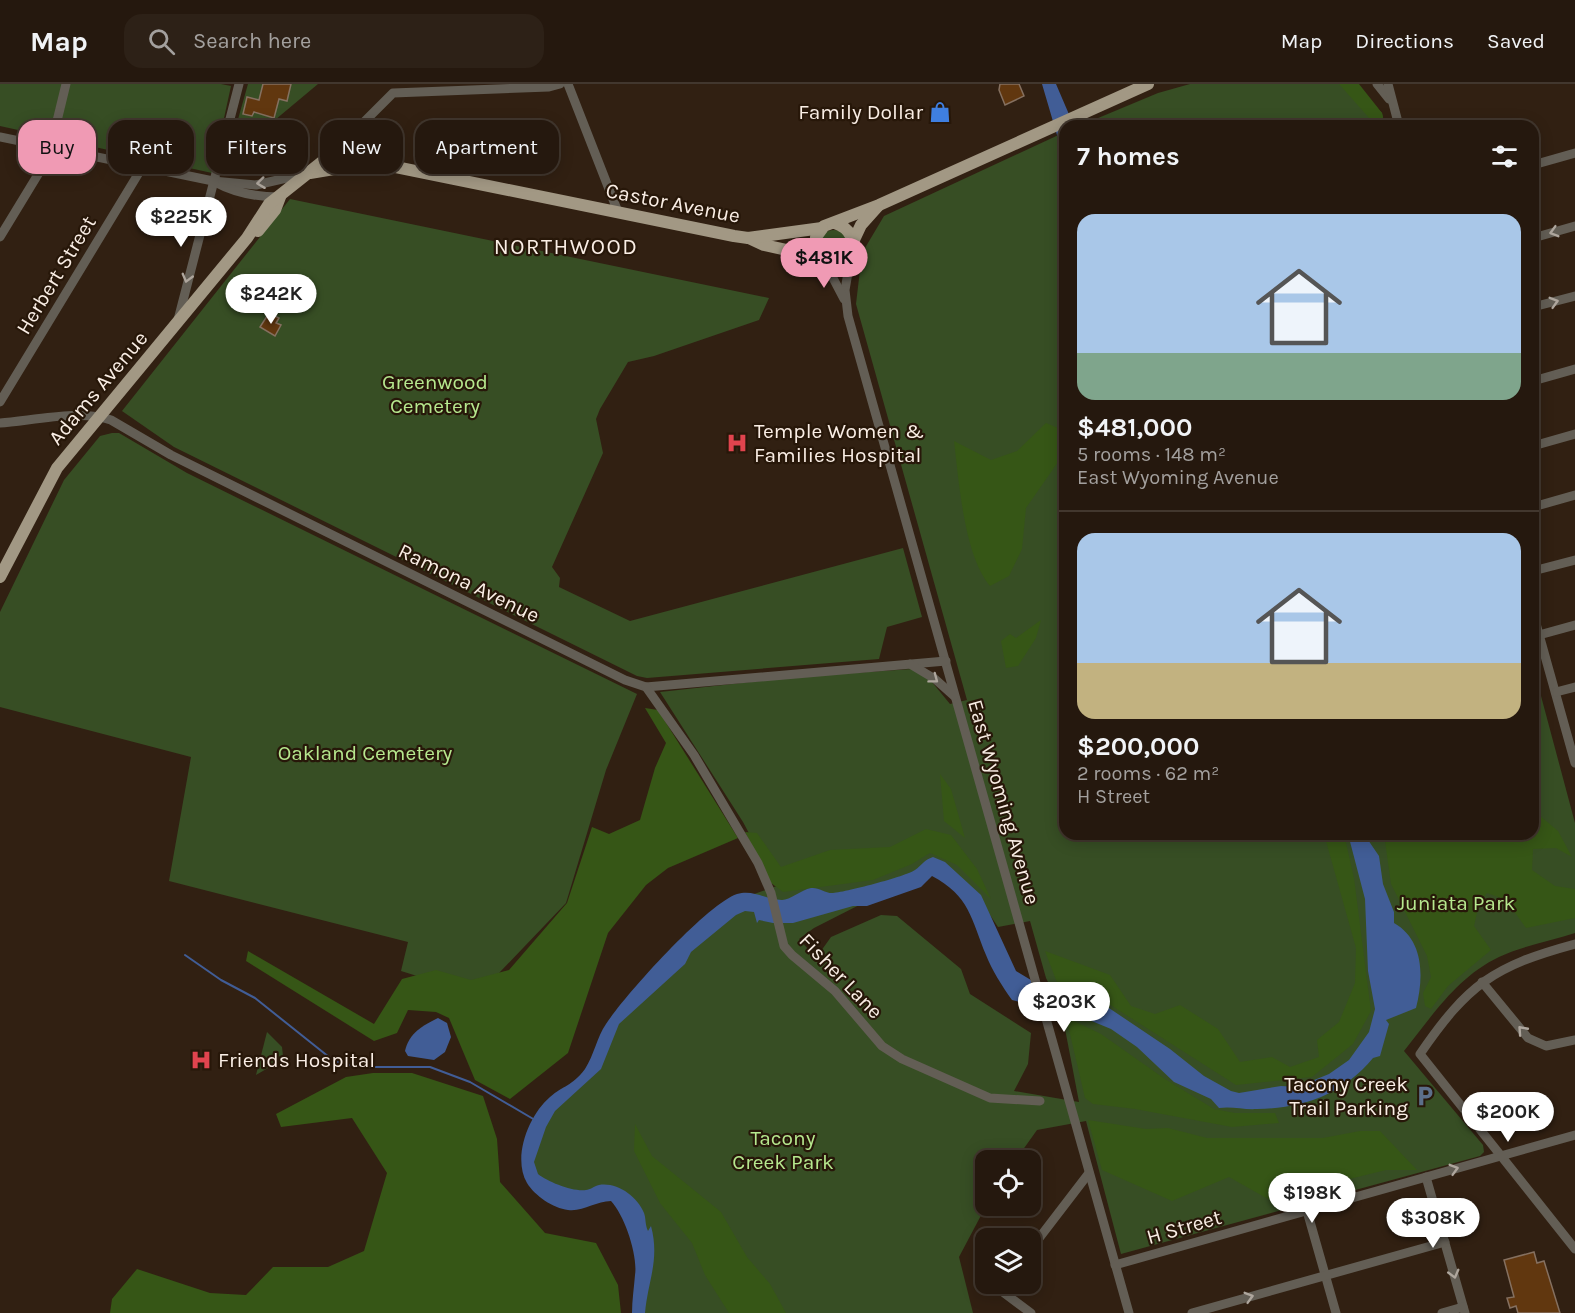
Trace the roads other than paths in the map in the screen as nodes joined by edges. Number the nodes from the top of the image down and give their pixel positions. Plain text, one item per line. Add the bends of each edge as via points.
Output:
1 (66, 84) edge
2 (239, 84) edge
3 (560, 84) edge
4 (568, 84) edge
5 (1148, 84) edge
6 (1377, 84) edge
7 (1388, 84) edge
8 (1392, 103) junction
9 (58, 120) edge
10 (366, 120) edge
11 (1066, 120) edge
12 (1396, 120) edge
13 (1059, 123) edge
14 (0, 137) edge
15 (18, 141) edge
16 (1575, 153) edge
17 (1539, 163) edge
18 (320, 164) edge
19 (403, 169) edge
20 (320, 171) edge
21 (309, 173) junction
22 (37, 174) edge
23 (138, 174) edge
24 (180, 174) edge
25 (213, 181) junction
26 (280, 197) junction
27 (879, 205) junction
28 (618, 212) junction
29 (835, 223) junction
30 (1575, 226) edge
31 (822, 228) junction
32 (1539, 236) edge
33 (0, 237) edge
34 (748, 238) junction
35 (852, 248) junction
36 (822, 259) junction
37 (1575, 296) edge
38 (845, 302) junction
39 (1539, 305) edge
40 (178, 321) junction
41 (1575, 369) edge
42 (1539, 379) edge
43 (0, 402) edge
44 (101, 416) junction
45 (0, 423) edge
46 (1575, 434) edge
47 (1539, 444) edge
48 (1575, 495) edge
49 (1539, 505) edge
50 (1575, 560) edge
51 (1539, 569) edge
52 (0, 577) edge
53 (1575, 625) edge
54 (1539, 635) joint
55 (946, 661) junction
56 (910, 664) junction
57 (646, 687) junction
58 (1575, 687) edge
59 (1556, 692) junction
60 (956, 697) junction
61 (1574, 757) edge
62 (1575, 944) edge
63 (1482, 982) junction
64 (1575, 1040) edge
65 (1040, 1101) dead end
66 (1575, 1135) edge
67 (1502, 1156) junction
68 (1089, 1173) junction
69 (1426, 1177) junction
70 (1307, 1211) junction
71 (1041, 1236) edge
72 (1445, 1242) junction
73 (1575, 1249) edge
74 (1115, 1264) junction
75 (1326, 1276) junction
76 (1005, 1294) edge
77 (1464, 1310) edge
78 (1031, 1313) edge
79 (1129, 1313) edge
80 (1192, 1313) edge
81 (1336, 1313) edge
82 (1442, 1313) edge

1 - 9 street
2 - 25 street
3 - 10 street, Adams Avenue via 393,93
4 - 28 street
5 - 11 main road
6 - 8 street
7 - 8 street
8 - 12 street
13 - 27 main road
14 - 15 street, Castor Avenue
16 - 17 street
18 - 21 main road, Adams Avenue
19 - 28 main road, Castor Avenue
20 - 21 main road, Castor Avenue
21 -> 25 street, Castor Avenue via 256,185
21 - 26 main road, Adams Avenue
22 - 33 street
23 - 43 street, Herbert Street
24 - 25 street, Castor Avenue
25 - 26 street, Castor Avenue via 263,197
25 -> 40 street
26 - 40 main road, Adams Avenue via 275,210
27 - 29 main road
27 - 35 main road via 861,225
28 - 34 main road, Castor Avenue
29 - 31 main road
29 - 35 main road via 847,230
30 -> 32 street
31 - 34 main road, Castor Avenue
31 - 36 main road via 815,244
34 - 36 main road, Castor Avenue
35 - 36 main road via 836,264
35 - 38 street, East Wyoming Avenue
36 - 38 street, East Wyoming Avenue
39 -> 37 street
38 - 55 street, East Wyoming Avenue
40 - 44 main road, Adams Avenue
41 - 42 street
44 - 45 street
44 - 52 main road, Adams Avenue via 50,478
44 - 57 street, Ramona Avenue via 171,455
46 - 47 street
48 - 49 street
50 - 51 street
53 - 54 street
54 - 59 street
55 - 56 street, Ramona Avenue
55 - 60 street, East Wyoming Avenue
56 - 57 street, Ramona Avenue
56 -> 60 street
57 - 65 street, Fisher Lane via 694,755 758,862 771,893 784,946 792,955 836,991 882,1046 902,1059 990,1098
58 - 59 street
59 - 61 street
60 - 68 street, East Wyoming Avenue
62 - 63 street via 1528,957
64 -> 63 street via 1546,1046 1528,1038
63 - 67 street via 1459,1002 1420,1054
66 - 67 street, H Street
69 -> 67 street, H Street
67 - 73 street
68 - 71 street
68 - 74 street, East Wyoming Avenue
69 - 70 street, H Street
69 - 72 street
70 - 74 street, H Street
70 - 75 street
72 - 75 street
72 -> 77 street
74 - 79 street, East Wyoming Avenue
80 -> 75 street
75 - 81 street
76 - 78 street
77 - 82 street

